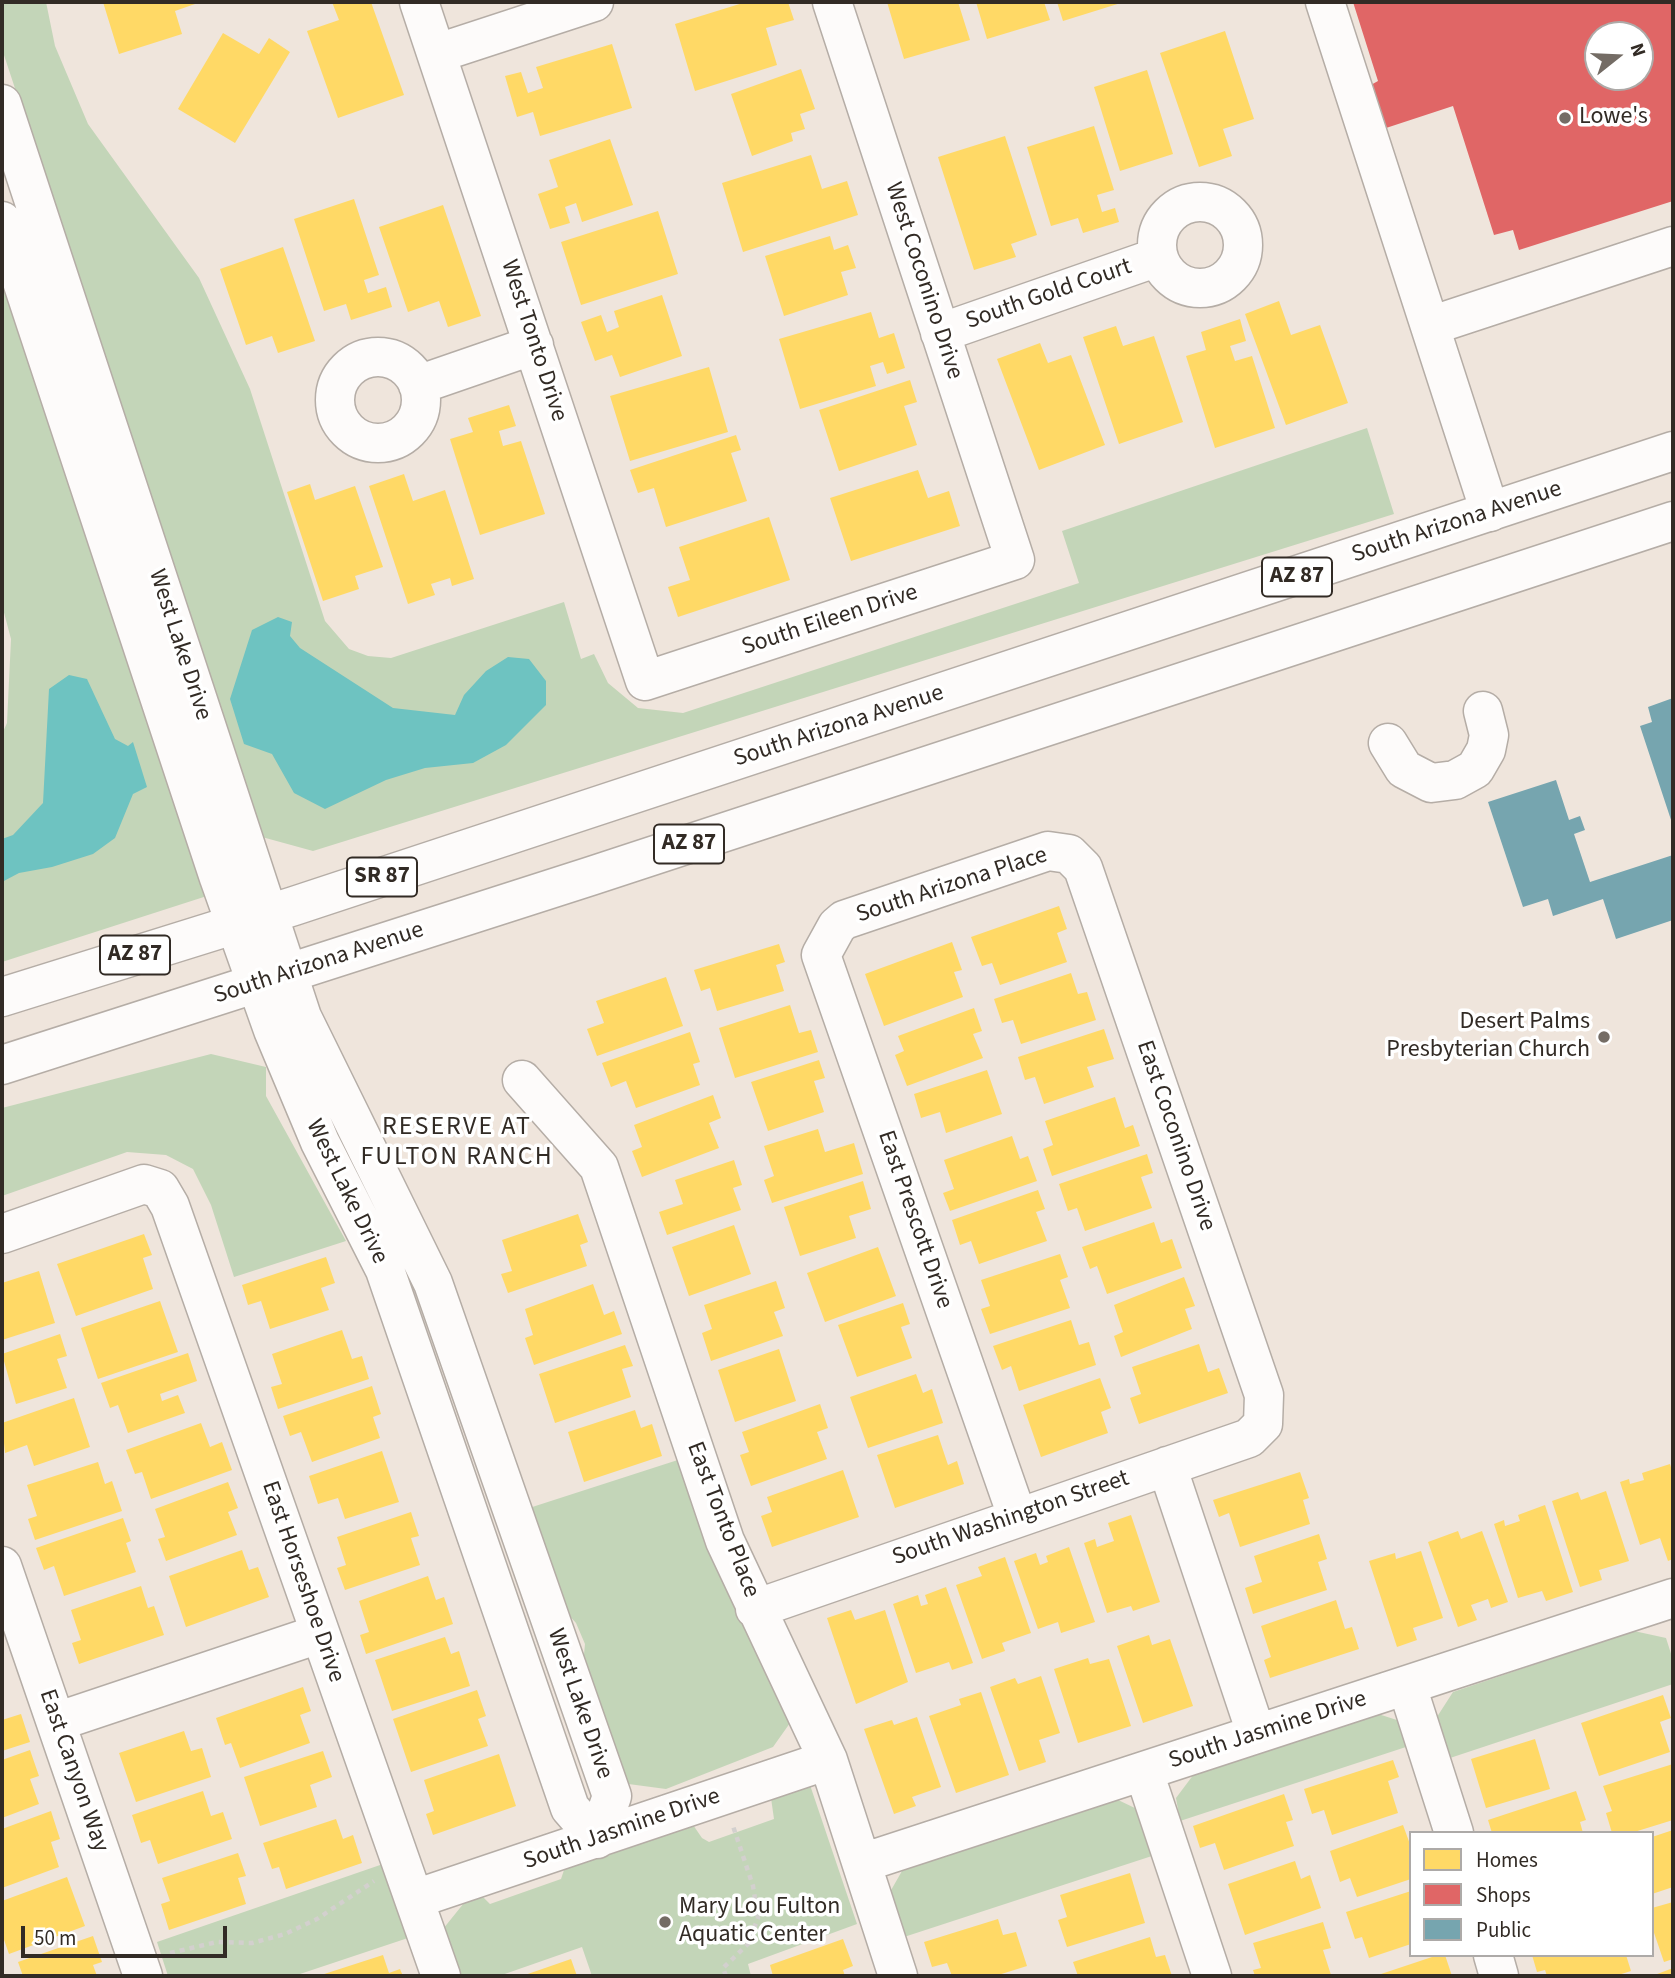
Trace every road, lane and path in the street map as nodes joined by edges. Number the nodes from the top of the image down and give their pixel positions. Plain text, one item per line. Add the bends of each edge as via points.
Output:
1 (419, 2) edge
2 (594, 2) edge
3 (832, 2) edge
4 (1325, 2) edge
5 (438, 53) junction
6 (2, 104) edge
7 (2, 221) edge
8 (1673, 246) edge
9 (1158, 257) dead end
10 (1430, 326) junction
11 (940, 333) junction
12 (534, 345) junction
13 (418, 386) dead end
14 (1673, 452) edge
15 (1490, 512) junction
16 (1673, 521) edge
17 (1015, 560) joint
18 (645, 681) joint
19 (1483, 711) dead end
20 (1388, 743) dead end
21 (495, 840) joint
22 (1069, 853) joint
23 (252, 919) junction
24 (837, 926) joint
25 (272, 979) junction
26 (2, 997) edge
27 (2, 1065) edge
28 (522, 1080) dead end
29 (2, 1234) edge
30 (1263, 1424) joint
31 (1167, 1465) junction
32 (1017, 1517) junction
33 (2, 1566) edge
34 (1671, 1605) edge
35 (755, 1609) junction
36 (319, 1634) junction
37 (562, 1654) junction
38 (522, 1668) junction
39 (1406, 1686) junction
40 (56, 1722) junction
41 (1256, 1734) junction
42 (828, 1760) junction
43 (1144, 1772) junction
44 (723, 1796) junction
45 (1453, 1831) edge
46 (597, 1839) junction
47 (862, 1863) junction
48 (409, 1883) junction
49 (1494, 1957) edge
50 (141, 1970) edge
51 (442, 1976) edge
52 (726, 1976) edge
53 (898, 1976) edge
54 (1212, 1976) edge
55 (1499, 1976) edge

1 - 5 street, West Tonto Drive
2 - 5 street
3 - 11 street, West Coconino Drive
4 - 10 street
5 - 12 street, West Tonto Drive
6 - 23 street, West Lake Drive
7 - 23 street, West Lake Drive
8 - 10 street
9 - 11 street, South Gold Court
10 - 15 street
11 - 17 street, West Coconino Drive
12 - 13 street
12 - 18 street, West Tonto Drive
14 - 15 street, South Arizona Avenue / AZ 87
15 - 21 street, South Arizona Avenue / AZ 87
16 - 25 street, South Arizona Avenue / AZ 87
17 - 18 street, South Eileen Drive
19 - 20 street via 1489,735 1486,750 1475,769 1455,780 1432,783 1404,769
21 - 23 street, South Arizona Avenue / SR 87
22 - 24 street, South Arizona Place via 1048,851
22 - 30 street, East Coconino Drive via 1083,868 1264,1395
23 - 25 street, West Lake Drive
23 - 26 street, South Arizona Avenue / AZ 87
24 - 32 street, East Prescott Drive via 821,955
25 - 27 street, South Arizona Avenue / AZ 87
25 - 37 street, West Lake Drive via 302,1017 433,1283
25 - 38 street, West Lake Drive via 320,1142 384,1270
28 - 35 street, East Tonto Place via 599,1167 725,1541
29 - 36 street, East Horseshoe Drive via 145,1184 160,1189 170,1206
30 - 31 street, South Washington Street via 1250,1438
31 - 32 street, South Washington Street
31 - 41 street
32 - 35 street, South Washington Street
33 - 40 street, East Canyon Way
34 - 39 street, South Jasmine Drive
35 - 42 street, East Tonto Place
36 - 40 street
36 - 48 street, East Horseshoe Drive
37 - 38 street
37 - 46 street, West Lake Drive via 612,1796
38 - 46 street, West Lake Drive via 570,1808
39 - 41 street, South Jasmine Drive
39 - 45 street
40 - 50 street, East Canyon Way
41 - 43 street, South Jasmine Drive
42 - 44 street, South Jasmine Drive
42 - 47 street, East Tonto Place
43 - 47 street, South Jasmine Drive
43 - 54 street
44 - 46 street, South Jasmine Drive
44 - 52 path via 753,1886 758,1917 748,1944 723,1968
46 - 48 street, South Jasmine Drive
47 - 53 street, East Tonto Place
48 - 50 path via 365,1884 317,1919 285,1934 252,1943 188,1947
48 - 51 street, East Horseshoe Drive
49 - 55 street

